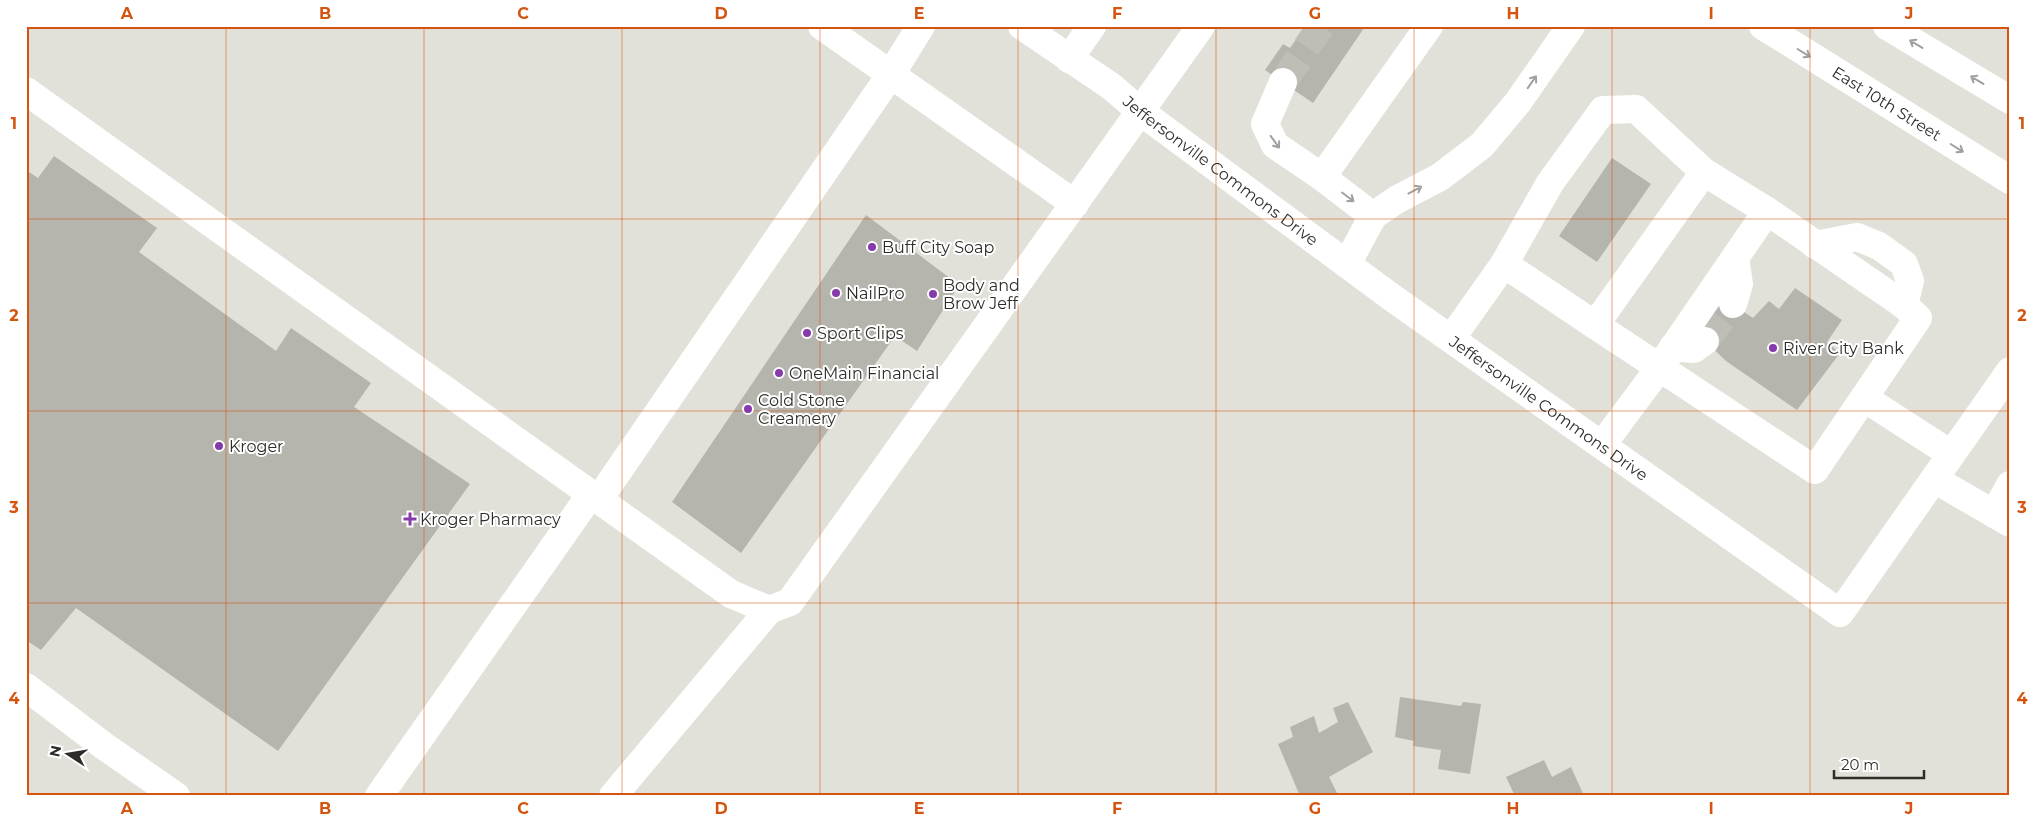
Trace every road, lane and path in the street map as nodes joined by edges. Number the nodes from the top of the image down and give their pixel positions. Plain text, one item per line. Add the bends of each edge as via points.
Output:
1 (822, 26) edge
2 (921, 26) edge
3 (1022, 26) edge
4 (1091, 26) edge
5 (1201, 26) edge
6 (1429, 26) edge
7 (1571, 26) edge
8 (1763, 26) edge
9 (1887, 26) edge
10 (1069, 59) junction
11 (890, 74) junction
12 (1284, 82) tunnel mouth
13 (26, 91) edge
14 (2010, 100) edge
15 (1141, 112) junction
16 (1704, 172) junction
17 (1322, 177) junction
18 (2010, 180) edge
19 (1075, 204) junction
20 (1767, 211) junction
21 (1374, 216) junction
22 (1735, 258) junction
23 (1347, 264) junction
24 (1504, 264) junction
25 (1733, 304) tunnel mouth
26 (1594, 324) junction
27 (1451, 339) junction
28 (1705, 341) tunnel mouth
29 (1666, 357) junction
30 (2010, 371) edge
31 (1864, 398) junction
32 (1602, 446) junction
33 (1951, 454) junction
34 (1934, 479) junction
35 (2010, 485) edge
36 (595, 496) junction
37 (2002, 518) edge
38 (768, 610) junction
39 (26, 687) edge
40 (176, 796) edge
41 (379, 796) edge
42 (613, 796) edge

1 - 11 street
2 - 11 street
3 - 10 street, Jeffersonville Commons Drive
4 - 10 street
5 - 15 street
6 - 17 street
21 -> 7 street via 1396,200 1440,177 1482,145 1518,102
8 -> 18 street, East 10th Street
14 -> 9 street
10 - 15 street, Jeffersonville Commons Drive via 1112,87
11 - 19 street
11 - 36 street
12 -> 17 street via 1265,124 1275,145
13 - 36 street
15 - 19 street
15 - 23 street, Jeffersonville Commons Drive
16 - 20 street
16 - 24 street via 1636,109 1604,110 1550,183
16 - 26 street
17 -> 21 street
19 - 38 street via 790,602
20 - 22 street
20 - 31 street via 1904,305 1918,318
21 - 23 street
22 - 25 street via 1739,284
22 - 29 street
23 - 27 street, Jeffersonville Commons Drive
24 - 26 street
24 - 27 street
26 - 29 street
27 - 32 street, Jeffersonville Commons Drive
28 - 29 street via 1694,349
29 - 31 street via 1815,470
29 - 32 street
30 - 33 street, Jeffersonville Commons Drive
31 - 33 street
32 - 34 street, Jeffersonville Commons Drive via 1840,614
33 - 34 street, Jeffersonville Commons Drive
34 - 37 street
35 - 37 street
36 - 38 street via 731,594
36 - 41 street
38 - 42 street
39 - 40 street

